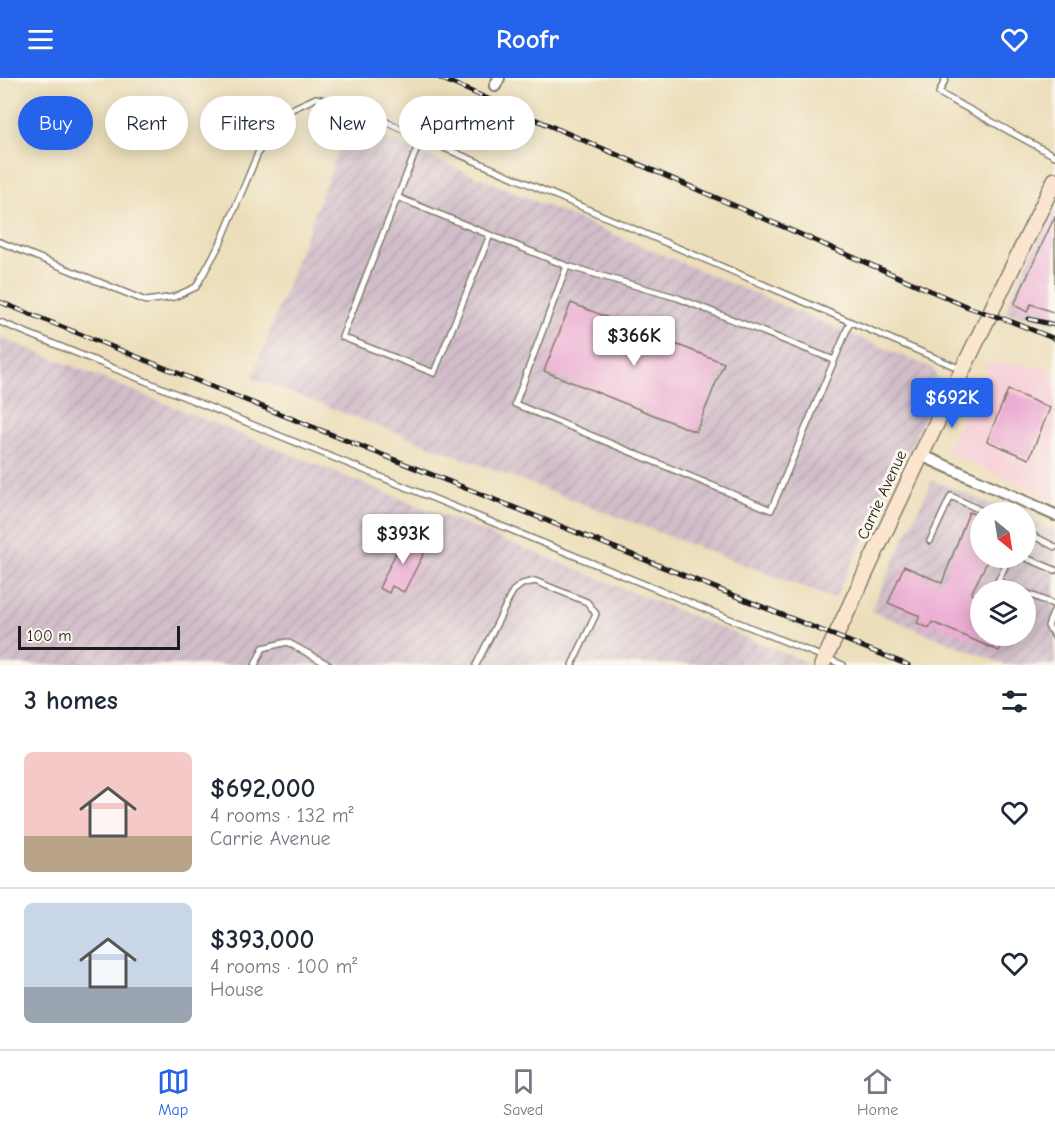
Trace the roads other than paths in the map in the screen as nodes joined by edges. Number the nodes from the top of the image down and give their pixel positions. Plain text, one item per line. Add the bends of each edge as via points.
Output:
1 (946, 78) edge
2 (399, 128) edge
3 (416, 150) edge
4 (449, 150) edge
5 (1055, 156) edge
6 (1055, 180) edge
7 (397, 197) junction
8 (490, 235) junction
9 (0, 242) edge
10 (567, 266) junction
11 (0, 322) edge
12 (850, 322) junction
13 (834, 360) junction
14 (962, 369) junction
15 (921, 455) junction
16 (970, 505) edge
17 (1055, 515) edge
18 (1036, 537) edge
19 (930, 541) dead end
20 (1055, 547) edge
21 (1036, 562) edge
22 (1055, 570) edge
23 (1036, 598) edge
24 (1055, 607) edge
25 (1055, 637) edge
26 (824, 661) edge
27 (255, 665) edge
28 (329, 665) edge
29 (476, 665) edge
30 (572, 665) edge
31 (843, 665) edge

1 - 5 lane via 939,93
2 - 9 lane via 359,109 316,98 292,109 269,127 220,244 196,287 174,297 146,301
3 - 7 lane
4 - 12 lane
6 - 14 street, Carrie Avenue
7 - 8 lane
7 - 8 lane via 342,337 434,373
8 - 10 lane
10 - 13 lane via 678,298
10 - 13 lane via 515,404 771,510
11 - 26 lane
12 - 13 lane
12 - 14 lane
14 - 15 street, Carrie Avenue
15 - 17 street
15 - 26 street, Carrie Avenue
16 - 19 lane via 951,496
18 - 20 lane
21 - 22 lane
23 - 24 lane
24 - 25 lane via 1048,626
26 - 31 lane
27 - 28 lane via 263,648 287,642
29 - 30 lane via 513,591 535,581 587,602 596,614

